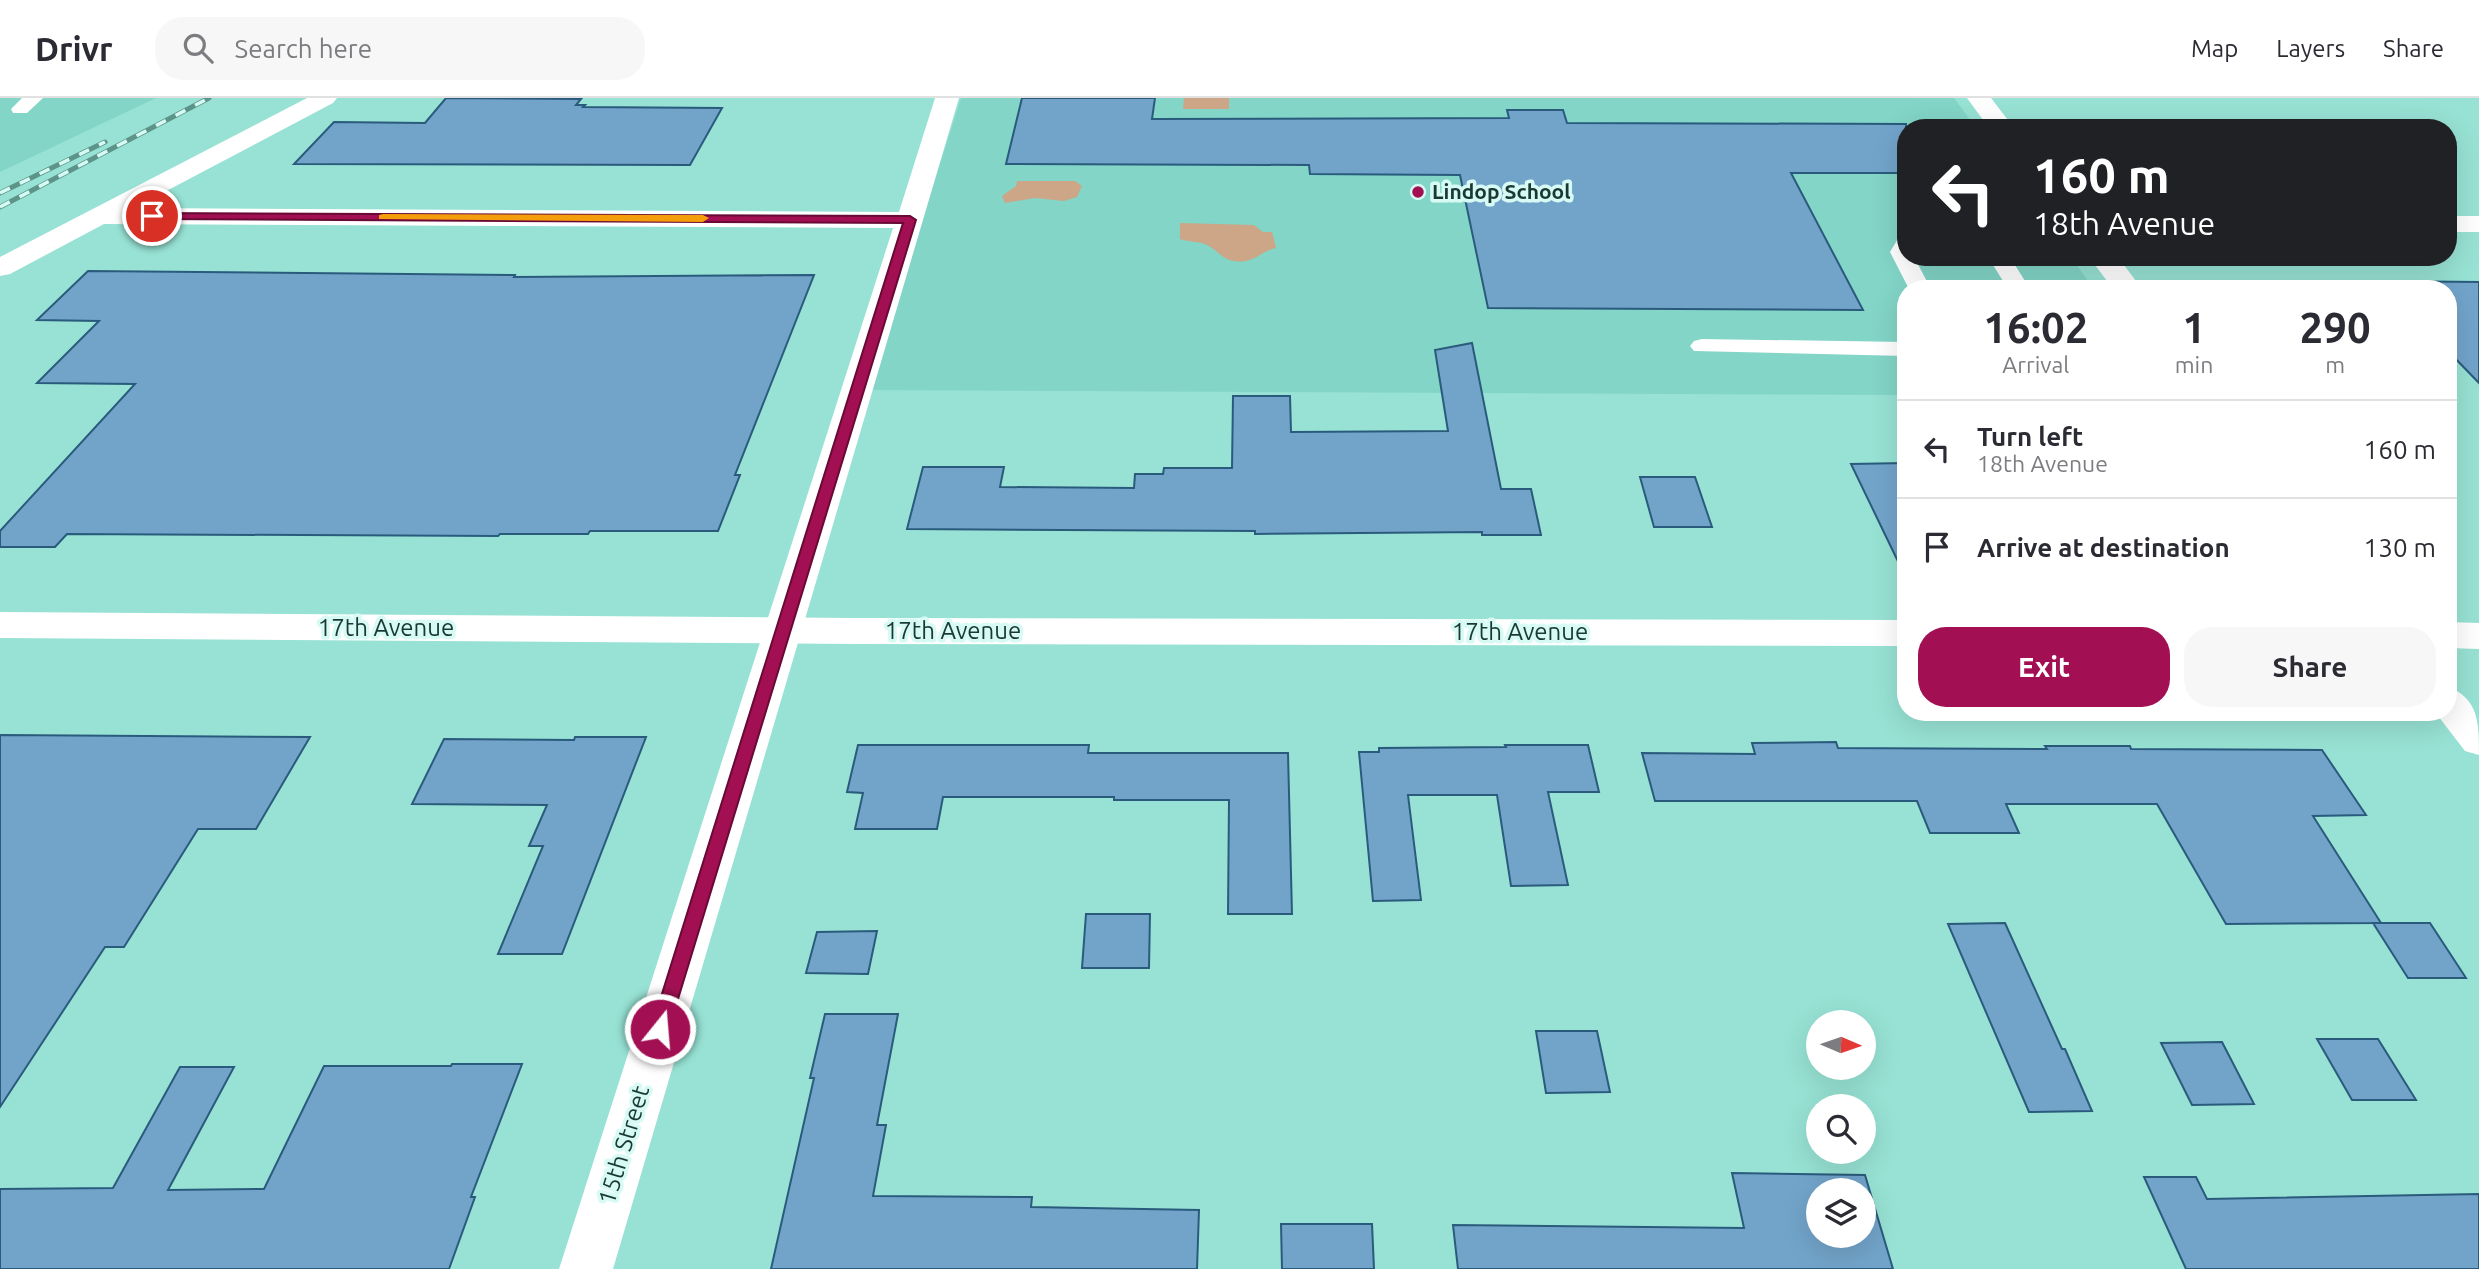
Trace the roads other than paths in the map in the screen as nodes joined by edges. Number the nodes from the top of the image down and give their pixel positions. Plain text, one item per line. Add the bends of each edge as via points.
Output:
1 (325, 98) edge
2 (947, 98) edge
3 (1970, 98) edge
4 (1979, 98) edge
5 (1995, 119) edge
6 (100, 216) junction
7 (910, 220) junction
8 (2457, 224) edge
9 (2479, 224) edge
10 (2110, 266) edge
11 (0, 268) edge
12 (2121, 280) edge
13 (1702, 346) dead end
14 (1897, 349) edge
15 (0, 625) edge
16 (783, 631) junction
17 (1897, 633) edge
18 (2457, 635) edge
19 (2479, 636) edge
20 (2457, 712) edge
21 (2479, 740) edge
22 (586, 1269) edge

1 - 6 street
2 - 7 street, 15th Street
3 - 4 lane
4 - 5 street
6 - 7 street
6 - 11 street
7 - 16 street, 15th Street
8 - 9 street
10 - 12 street
13 - 14 lane
15 - 16 street, 17th Avenue
16 - 17 street, 17th Avenue
16 - 22 street, 15th Street
18 - 19 street
20 - 21 street

